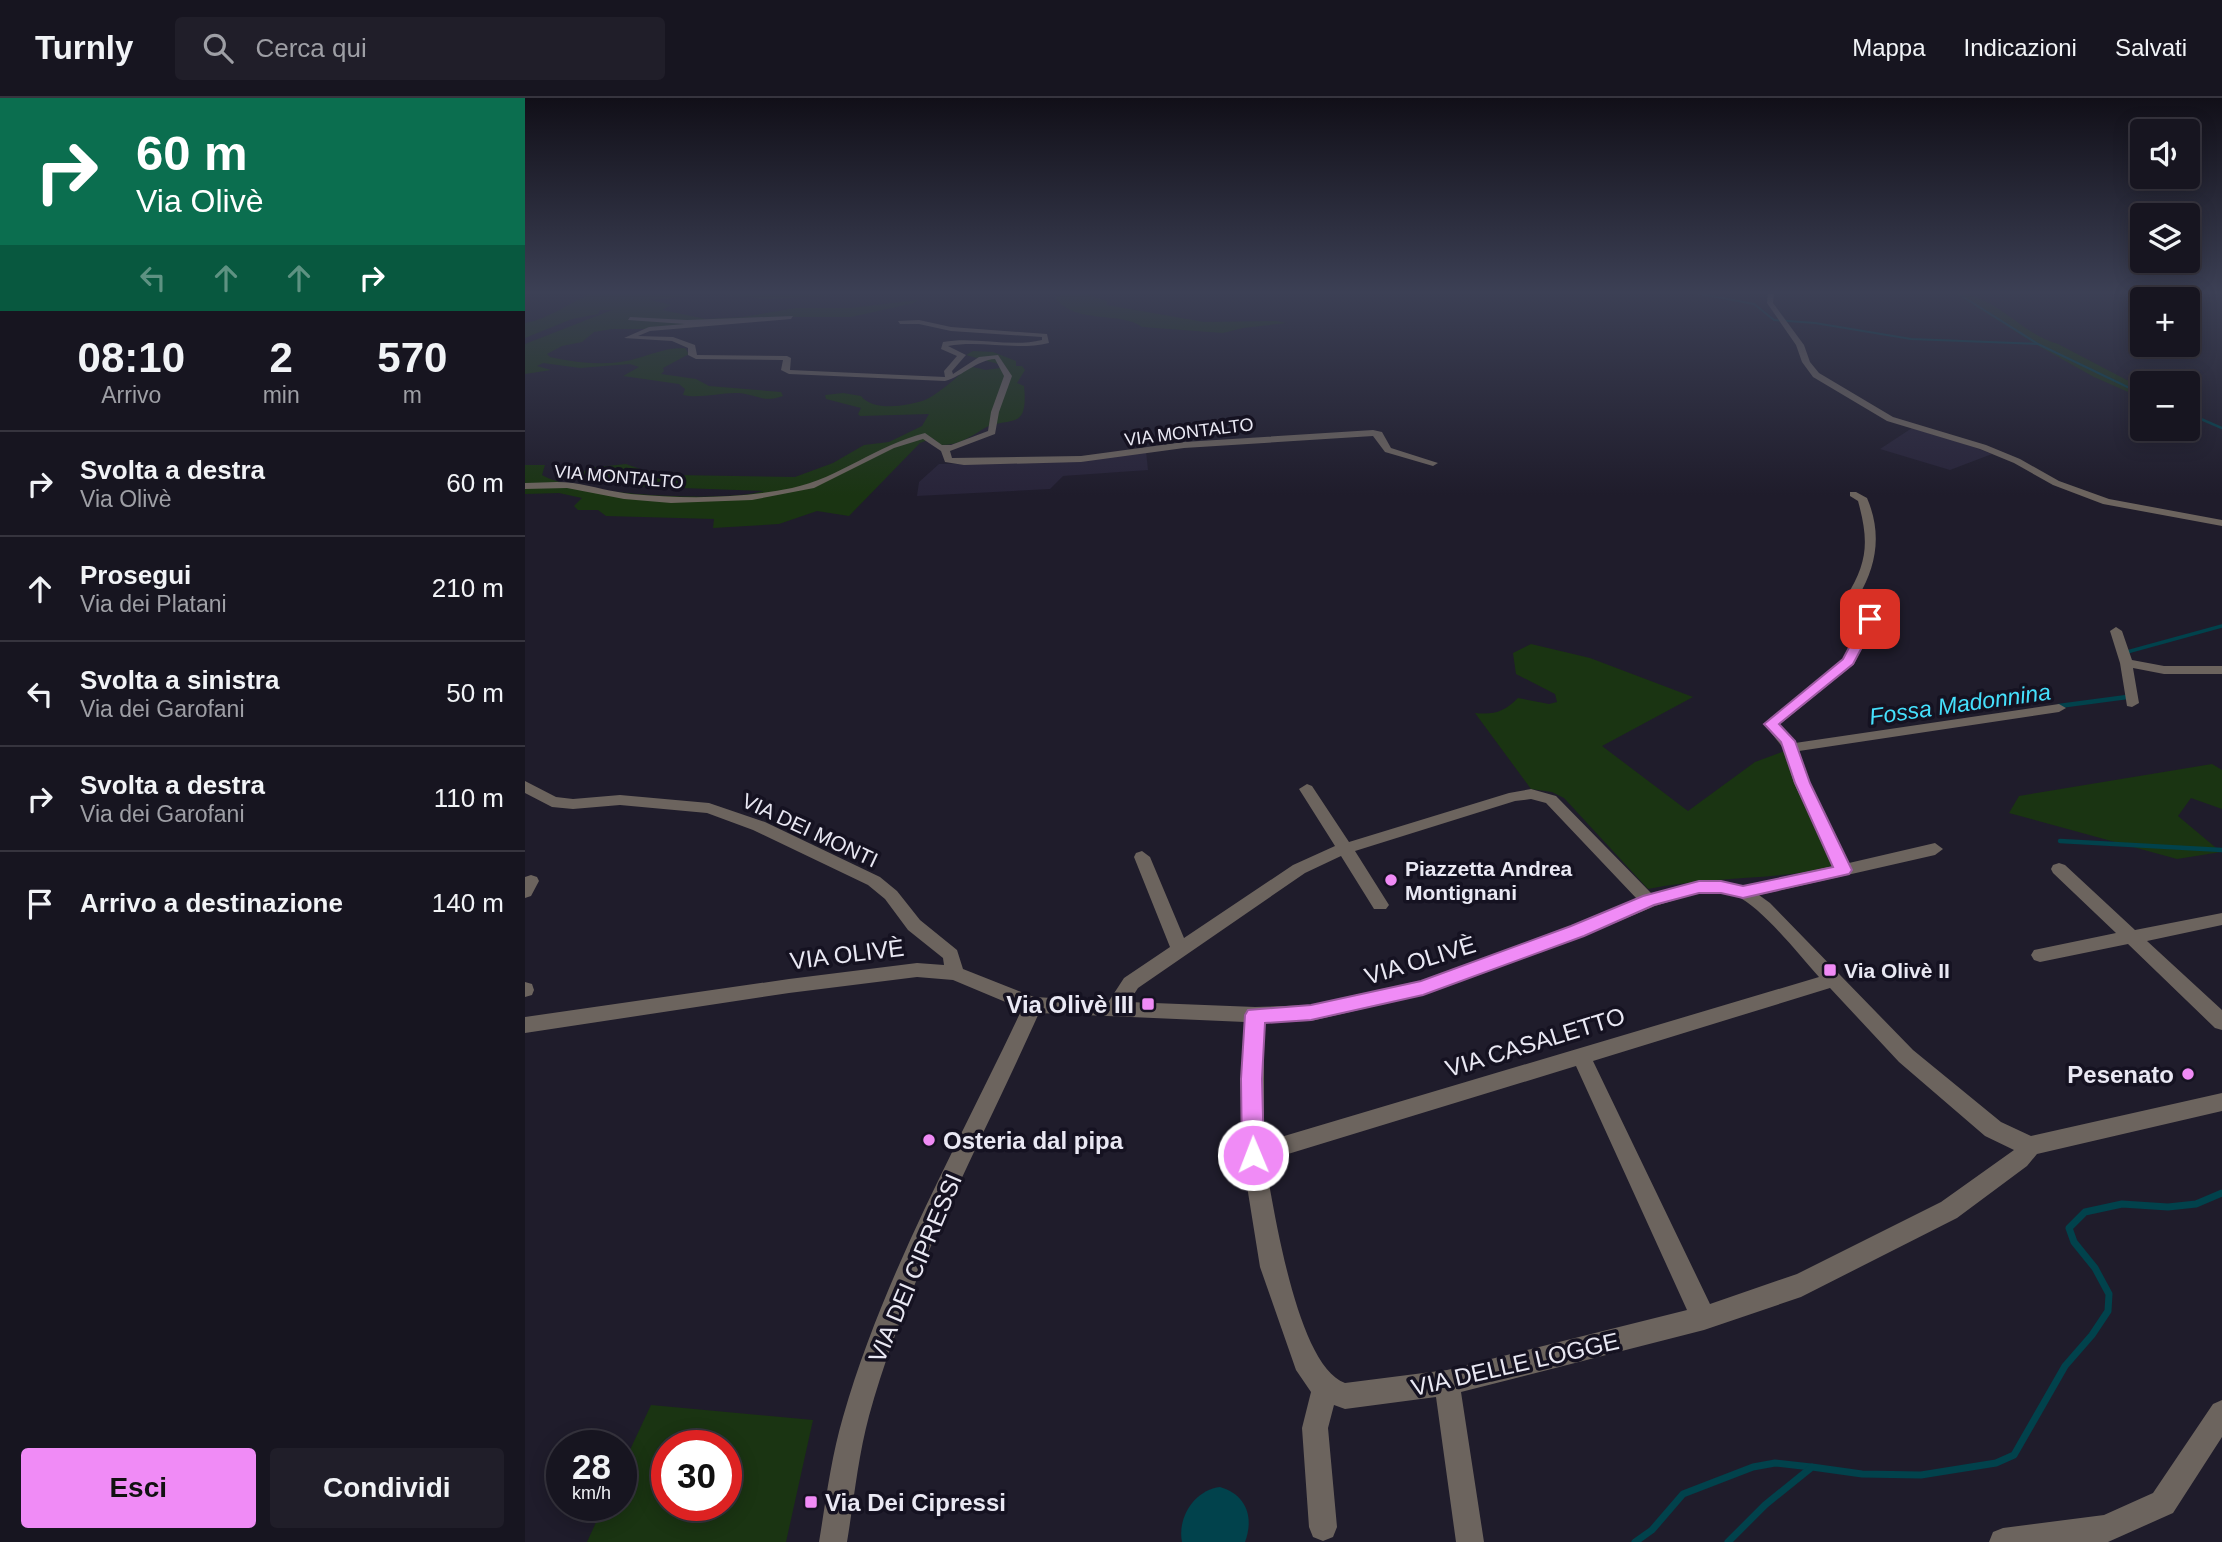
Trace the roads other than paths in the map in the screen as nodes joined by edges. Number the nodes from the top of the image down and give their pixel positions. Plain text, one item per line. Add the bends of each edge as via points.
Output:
1 (787, 360) edge
2 (957, 360) edge
3 (976, 360) edge
4 (1000, 360) edge
5 (1808, 360) edge
6 (953, 377) junction
7 (945, 449) junction
8 (1433, 463) dead end
9 (525, 486) edge
10 (1853, 494) dead end
11 (2222, 523) edge
12 (2116, 631) dead end
13 (2126, 663) junction
14 (2222, 670) edge
15 (2131, 703) dead end
16 (2059, 708) dead end
17 (1791, 748) junction
18 (525, 786) edge
19 (1307, 789) dead end
20 (1346, 847) junction
21 (1935, 849) dead end
22 (1142, 857) dead end
23 (2059, 869) dead end
24 (1843, 870) junction
25 (1743, 892) junction
26 (1649, 901) junction
27 (1380, 905) dead end
28 (2222, 919) edge
29 (2130, 936) junction
30 (1179, 948) junction
31 (2040, 955) dead end
32 (955, 973) junction
33 (1832, 980) junction
34 (1033, 1005) junction
35 (1115, 1008) junction
36 (1255, 1015) junction
37 (2222, 1021) edge
38 (525, 1025) edge
39 (1581, 1056) junction
40 (2222, 1102) edge
41 (2031, 1146) junction
42 (1253, 1155) junction
43 (1703, 1318) junction
44 (1447, 1383) junction
45 (1325, 1389) junction
46 (2222, 1413) edge
47 (1323, 1527) dead end
48 (833, 1542) edge
49 (1470, 1542) edge
50 (2004, 1542) edge

1 - 6 street via 785,370 789,372
2 - 6 street via 948,371
3 - 6 street
4 - 7 street via 1008,376 992,432
5 - 11 street via 1816,375 1890,419 1983,447 2056,484 2107,502
7 - 8 street, VIA MONTALTO via 948,460 964,462 1041,460 1373,433 1388,450
7 - 9 street, VIA MONTALTO via 929,438 912,438 817,484 743,497 653,498 572,486
10 - 17 street via 1863,500 1873,538 1867,574 1852,597 1870,619 1849,661 1771,724
12 - 13 street
13 - 14 street via 2164,670
13 - 15 street
16 - 17 street
17 - 24 street via 1802,783
18 - 32 street, VIA DEI MONTI via 552,802 620,800 709,808 759,826 874,881 914,925 951,955
19 - 20 street
20 - 26 street via 1531,794 1551,799
20 - 27 street
20 - 30 street via 1299,869
21 - 24 street
22 - 30 street
23 - 29 street
24 - 25 street
25 - 26 street, VIA OLIVÈ via 1699,887
25 - 33 street via 1764,907
26 - 36 street, VIA OLIVÈ via 1423,988 1311,1013
28 - 29 street
29 - 31 street
29 - 37 street
30 - 35 street via 1131,983
32 - 34 street, VIA OLIVÈ
32 - 38 street, VIA OLIVÈ via 917,970 801,984
33 - 39 street, VIA CASALETTO
33 - 41 street via 1906,1056 1993,1129
34 - 35 street, VIA OLIVÈ
34 - 48 street, VIA DEI CIPRESSI via 936,1213 871,1369 849,1447
35 - 36 street, VIA OLIVÈ
36 - 42 street
39 - 42 street, VIA CASALETTO
39 - 43 street
40 - 41 street
41 - 43 street, VIA DELLE LOGGE via 1949,1210 1801,1285
42 - 45 street via 1272,1266 1308,1370
43 - 44 street, VIA DELLE LOGGE
44 - 45 street, VIA DELLE LOGGE via 1345,1396
44 - 49 street
45 - 47 street via 1315,1428
46 - 50 street via 2162,1503 2105,1529

